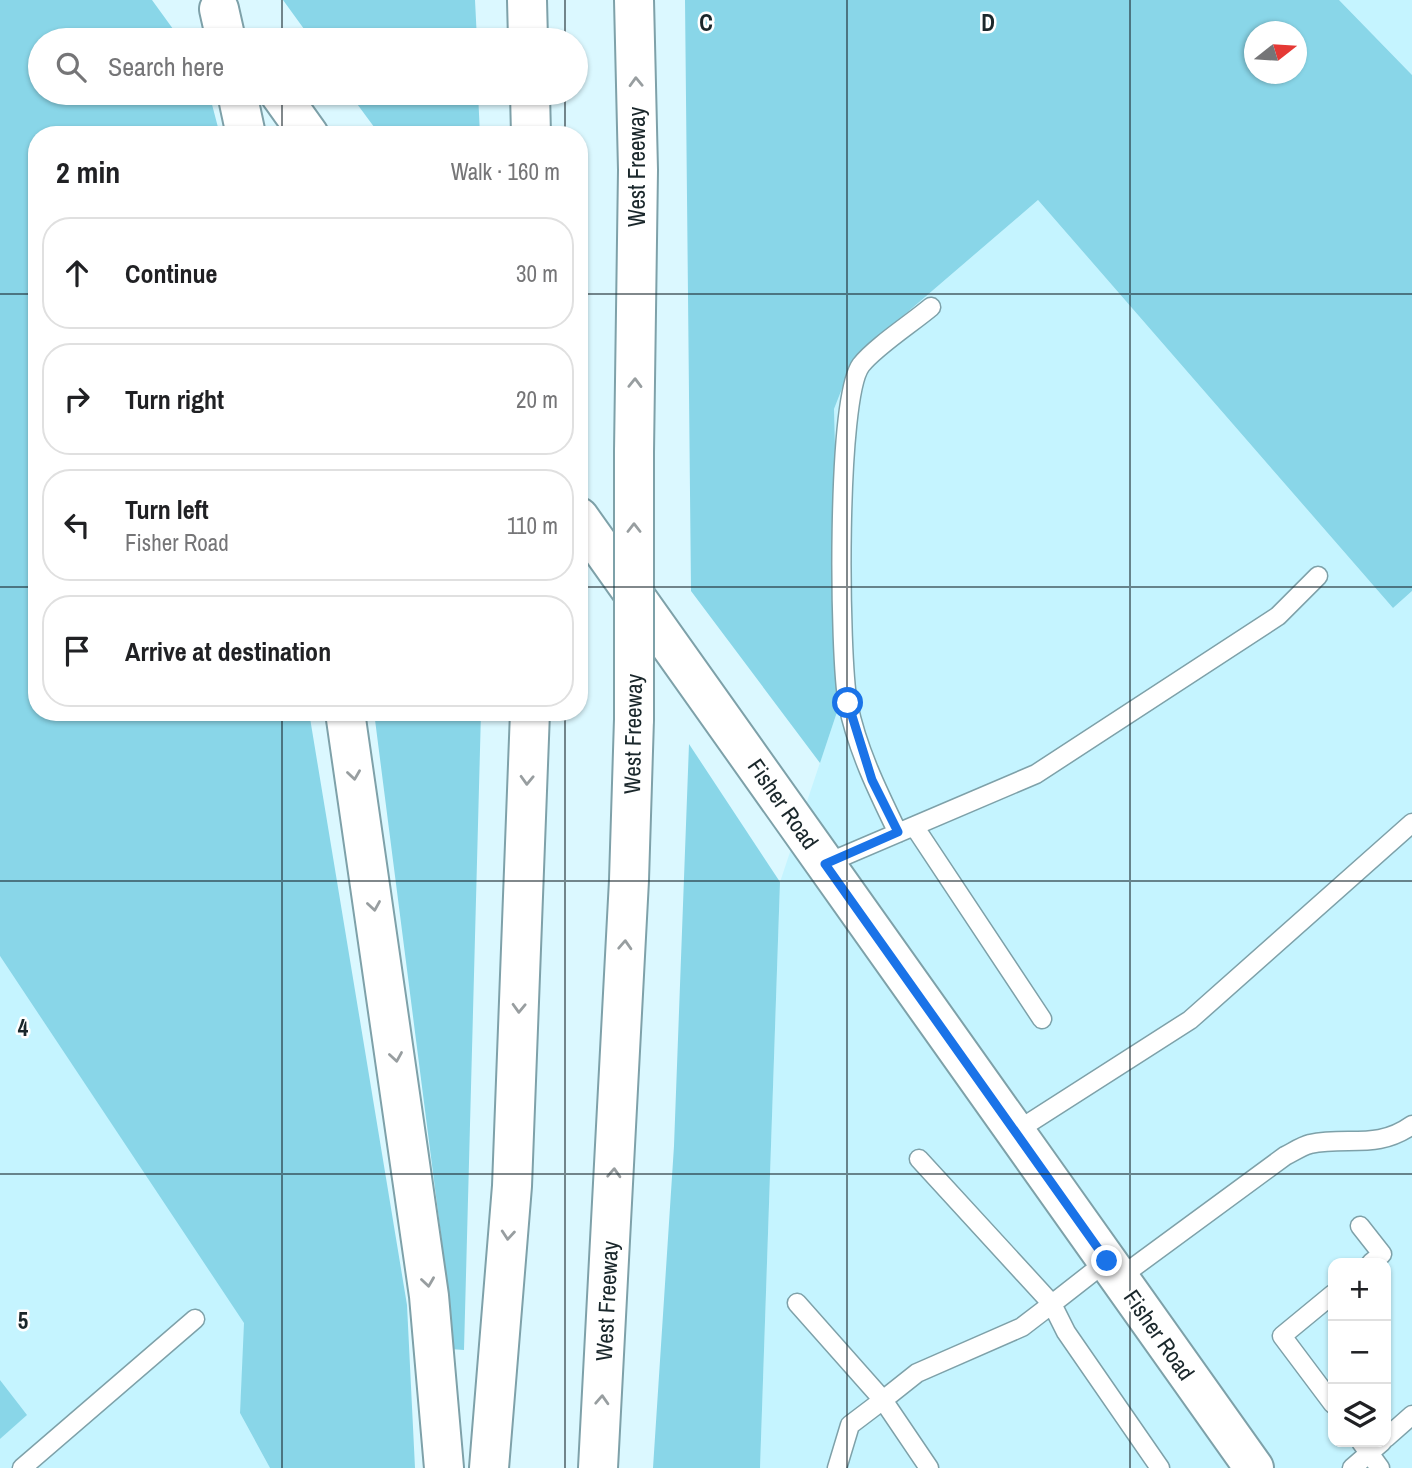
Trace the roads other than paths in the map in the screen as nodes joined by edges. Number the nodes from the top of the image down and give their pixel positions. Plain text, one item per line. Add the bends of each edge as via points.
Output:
1 (527, 0) edge
2 (634, 0) edge
3 (528, 28) edge
4 (240, 105) edge
5 (288, 105) edge
6 (530, 105) edge
7 (244, 126) edge
8 (303, 126) edge
9 (531, 126) edge
10 (931, 307) dead end
11 (588, 530) edge
12 (1318, 576) dead end
13 (346, 721) edge
14 (530, 721) edge
15 (1412, 823) edge
16 (906, 829) junction
17 (825, 864) junction
18 (1042, 1020) dead end
19 (1412, 1125) edge
20 (1015, 1132) junction
21 (919, 1159) dead end
22 (1360, 1226) dead end
23 (1377, 1258) edge
24 (1113, 1270) junction
25 (1328, 1298) edge
26 (797, 1303) dead end
27 (1052, 1304) junction
28 (195, 1319) dead end
29 (1328, 1397) edge
30 (883, 1400) junction
31 (1412, 1416) edge
32 (1391, 1434) edge
33 (1369, 1447) edge
34 (1372, 1447) edge
35 (22, 1468) edge
36 (444, 1468) edge
37 (489, 1468) edge
38 (598, 1468) edge
39 (837, 1468) edge
40 (929, 1468) edge
41 (1160, 1468) edge
42 (1254, 1468) edge
43 (1352, 1468) edge
44 (1380, 1468) edge

1 - 3 main road
38 -> 2 main road, West Freeway, bridge via 634,719 638,170
4 - 7 main road
5 - 8 main road
6 - 9 main road
10 - 16 lane via 861,366 850,394 840,536 848,703 872,780
11 - 17 main road, Fisher Road
12 - 16 lane via 1278,616 1036,774
13 -> 36 main road via 424,1257
14 -> 37 main road via 512,1186
15 - 20 lane via 1190,1020
16 - 17 lane
16 - 18 lane
17 - 20 main road, Fisher Road
19 - 24 lane via 1375,1142 1308,1144
20 - 24 main road, Fisher Road
21 - 27 lane
22 - 23 lane via 1382,1254
24 - 27 lane
24 - 42 main road, Fisher Road
25 - 29 lane via 1282,1336
26 - 30 lane
27 - 30 lane via 1022,1327 917,1373
27 - 41 lane via 1066,1332
28 - 35 lane
30 - 39 lane via 850,1426
30 - 40 lane
31 - 32 lane
33 - 43 lane
34 - 44 lane

